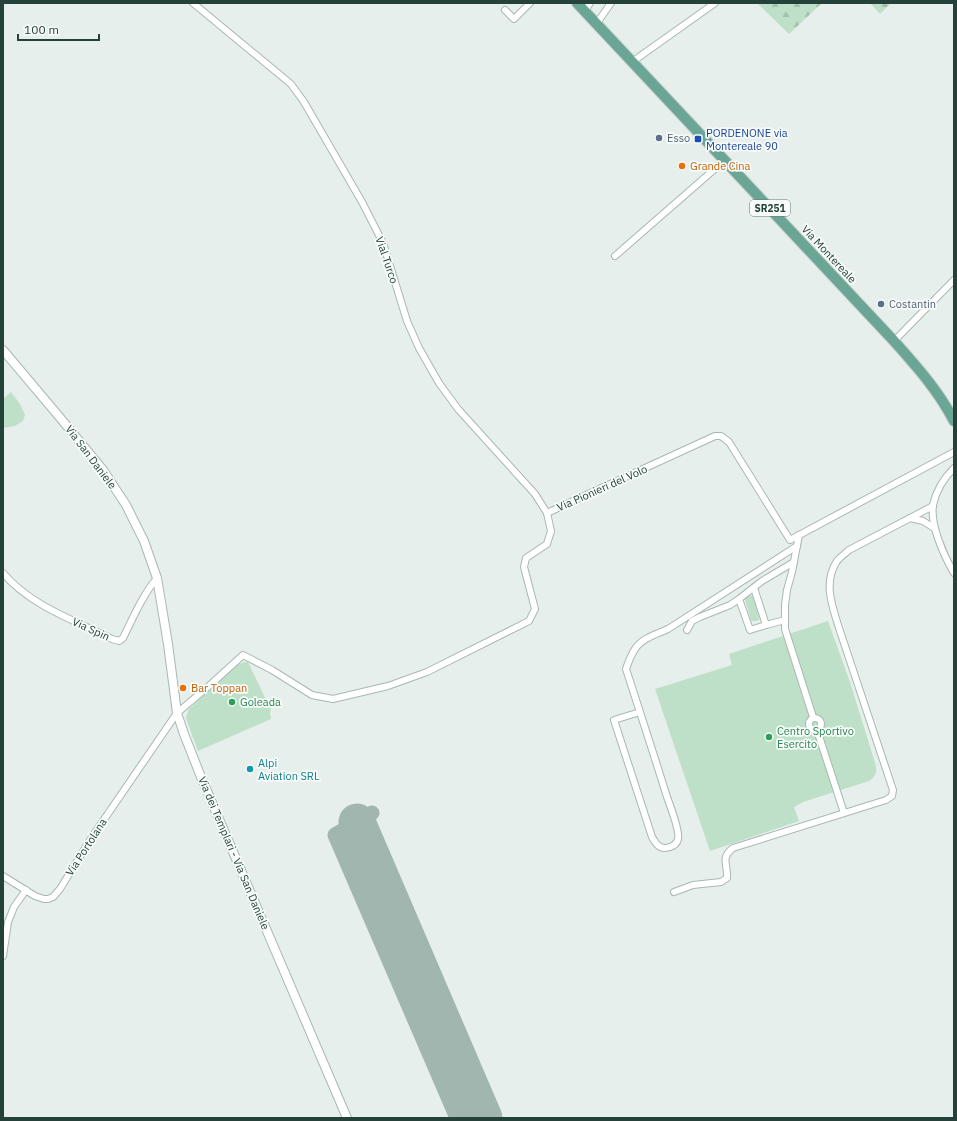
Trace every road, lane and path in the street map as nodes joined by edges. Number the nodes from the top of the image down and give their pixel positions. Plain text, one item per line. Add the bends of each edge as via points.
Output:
1 (193, 3) edge
2 (530, 3) edge
3 (577, 3) edge
4 (611, 3) edge
5 (716, 3) edge
6 (588, 7) edge
7 (505, 10) dead end
8 (597, 23) junction
9 (632, 62) junction
10 (724, 160) junction
11 (615, 256) dead end
12 (954, 280) edge
13 (894, 341) junction
14 (3, 350) edge
15 (954, 421) edge
16 (954, 452) edge
17 (954, 468) edge
18 (933, 506) junction
19 (547, 513) junction
20 (910, 518) junction
21 (934, 528) junction
22 (799, 535) junction
23 (797, 546) junction
24 (794, 562) junction
25 (3, 573) edge
26 (954, 573) edge
27 (157, 578) junction
28 (754, 588) junction
29 (739, 599) junction
30 (785, 620) junction
31 (766, 625) junction
32 (687, 630) dead end
33 (640, 712) junction
34 (177, 713) junction
35 (813, 717) junction
36 (817, 730) junction
37 (844, 813) junction
38 (3, 876) edge
39 (26, 890) junction
40 (674, 892) dead end
41 (3, 956) edge
42 (347, 1118) edge

1 - 19 street, Vial Turco via 286,79 304,102 383,243 407,321 439,383 458,409 535,494
2 - 7 street via 514,19
3 - 6 main road, Via Montereale / SR251
4 - 8 street
5 - 9 street
6 - 8 main road, Via Montereale / SR251
8 - 9 main road, Via Montereale / SR251
9 - 10 main road, Via Montereale / SR251
10 - 11 street
10 - 13 main road, Via Montereale / SR251
12 - 13 street
13 - 15 main road, Via Montereale / SR251 via 934,387
14 - 27 street, Via San Daniele via 103,470 126,505 144,541
16 - 22 street
17 - 18 street via 943,481
18 - 20 street
18 - 21 street
19 - 22 street, Via Pionieri del Volo via 715,436 721,436 729,442 790,540
19 - 34 street, Via Pionieri del Volo via 551,531 547,544 526,558 524,567 535,609 529,622 427,672 388,686 332,698 312,695 243,655
20 - 21 street via 923,521
20 - 37 street via 849,550 838,560 829,584 831,602 893,790 892,796 886,800
21 - 26 street
22 - 23 street
23 - 24 street
23 - 33 street via 668,629 646,639 636,648 626,669
24 - 28 street
24 - 30 street via 787,590
25 - 27 street, Via Spin via 17,588 51,610 119,641 123,638 149,587
27 - 34 street, Via dei Templari - Via San Daniele
28 - 29 street
28 - 31 street
29 - 31 street via 750,630
29 - 32 street via 700,616 692,621
30 - 31 street
30 - 35 street via 789,642
33 - 33 street via 679,834 674,846 668,848 656,844 652,837 614,720
34 - 39 street, Via Portolana via 56,894 44,899
34 - 42 street, Via dei Templari - Via San Daniele via 201,777
35 - 36 street via 819,718 821,722
35 - 36 street via 808,724 812,730
36 - 37 street
37 - 40 street via 732,848 727,853 725,861 727,878 721,882 693,885
38 - 39 street, Via Portolana
39 - 41 street via 14,907 8,922

